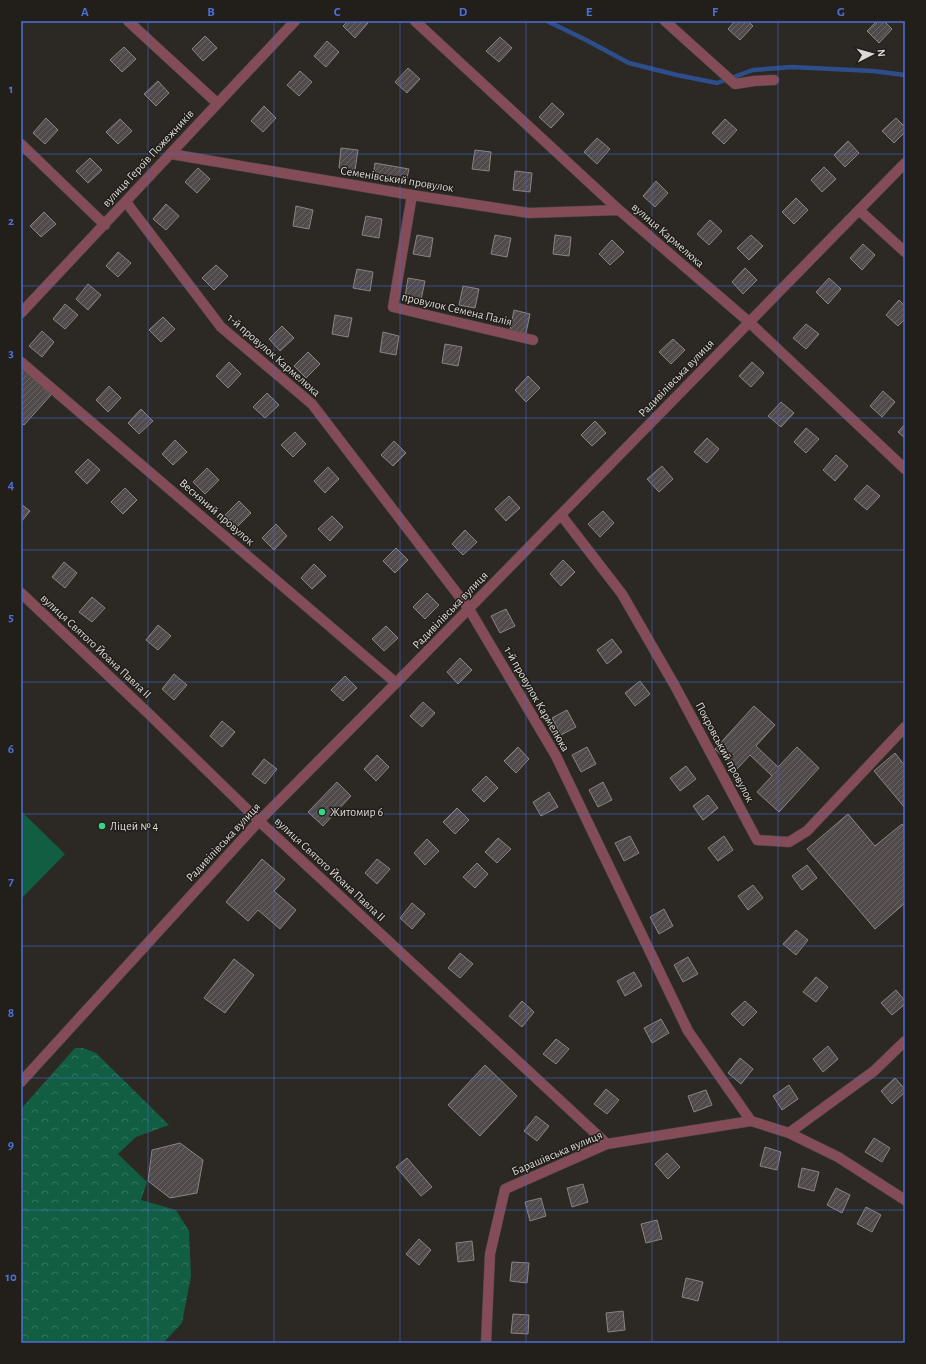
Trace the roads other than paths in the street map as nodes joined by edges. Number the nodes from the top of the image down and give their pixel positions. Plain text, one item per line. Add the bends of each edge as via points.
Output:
1 (128, 21) edge
2 (294, 21) edge
3 (415, 21) edge
4 (665, 21) edge
5 (774, 80) dead end
6 (217, 104) junction
7 (21, 144) edge
8 (172, 154) junction
9 (905, 164) edge
10 (412, 195) junction
11 (126, 202) junction
12 (619, 210) junction
13 (859, 210) junction
14 (105, 224) junction
15 (905, 252) edge
16 (21, 313) edge
17 (749, 322) junction
18 (533, 340) dead end
19 (21, 362) edge
20 (905, 469) edge
21 (561, 515) junction
22 (21, 593) edge
23 (469, 608) junction
24 (396, 683) junction
25 (905, 727) edge
26 (259, 821) junction
27 (905, 1041) edge
28 (21, 1082) edge
29 (751, 1121) junction
30 (789, 1133) junction
31 (607, 1144) junction
32 (905, 1200) edge
33 (486, 1343) edge

1 - 6 street
2 - 6 street, вулиця Героїв Пожежників
3 - 12 street, вулиця Кармелюка
4 - 5 street via 735,84
6 - 8 street, вулиця Героїв Пожежників
7 - 14 street
8 - 10 street, Семенівський провулок
8 - 11 street, вулиця Героїв Пожежників
9 - 13 street, Радивілівська вулиця
10 - 12 street, Семенівський провулок via 529,212
10 - 18 street, провулок Семена Палія via 393,307
11 - 14 street, вулиця Героїв Пожежників
11 - 23 street, 1-й провулок Кармелюка via 221,327 312,404
12 - 17 street, вулиця Кармелюка
13 - 15 street
13 - 17 street, Радивілівська вулиця
14 - 16 street, вулиця Героїв Пожежників
17 - 20 street, вулиця Кармелюка
17 - 21 street, Радивілівська вулиця
19 - 24 street, Весняний провулок
21 - 23 street, Радивілівська вулиця
21 - 25 street, Покровський провулок via 622,594 675,686 757,840 789,842 807,831
22 - 26 street, вулиця Святого Йоана Павла II
23 - 24 street, Радивілівська вулиця
23 - 29 street, 1-й провулок Кармелюка via 556,756 688,1031
24 - 26 street, Радивілівська вулиця
26 - 28 street, Радивілівська вулиця
26 - 31 street, вулиця Святого Йоана Павла II
27 - 30 street via 874,1071
29 - 30 street
29 - 31 street, Барашівська вулиця
30 - 32 street via 838,1157
31 - 33 street, Барашівська вулиця via 505,1189 490,1254

